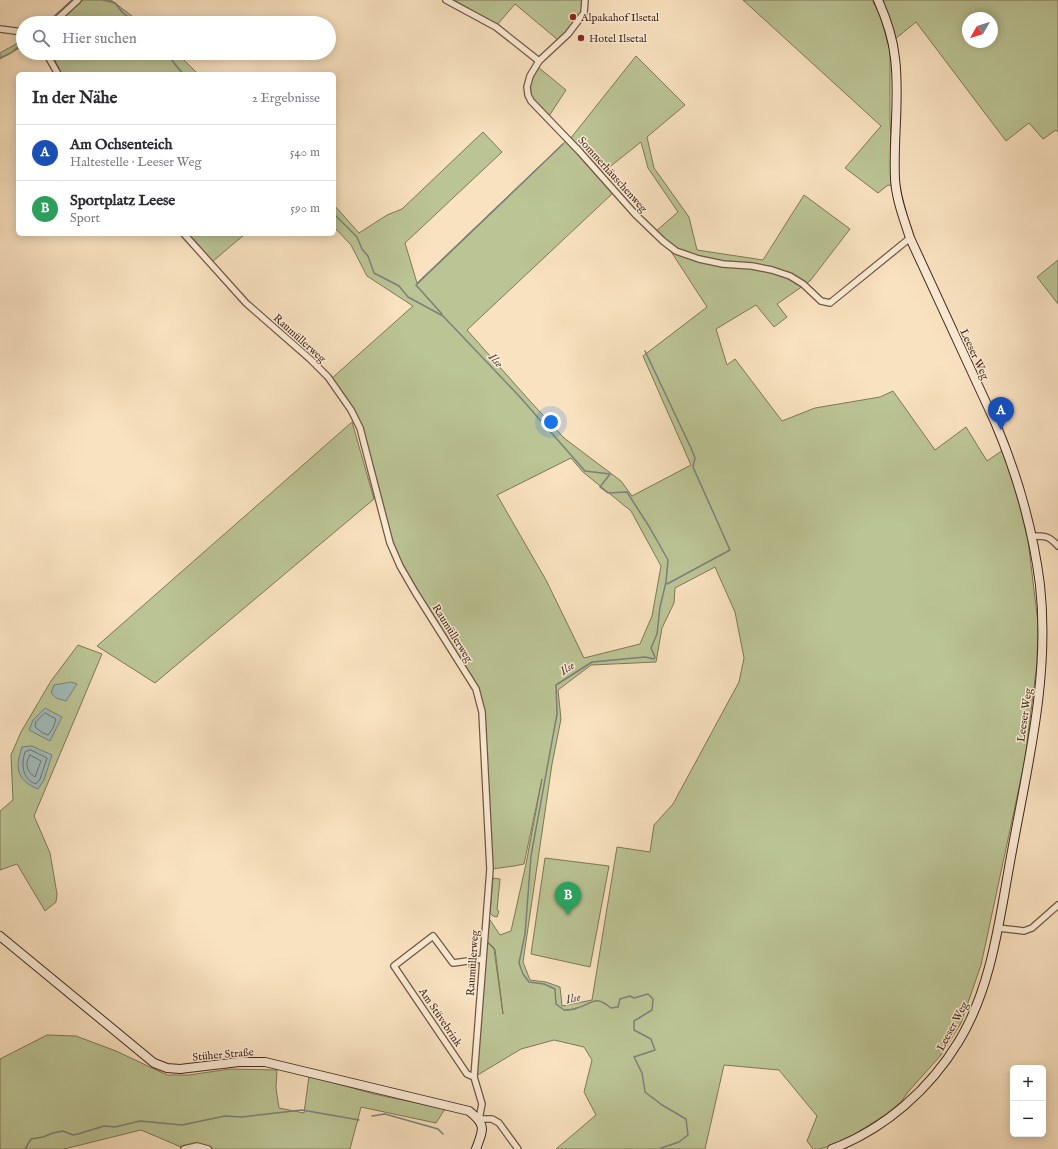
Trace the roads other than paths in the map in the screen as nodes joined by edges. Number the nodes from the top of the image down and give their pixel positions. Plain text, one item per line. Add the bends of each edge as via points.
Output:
1 (78, 0) edge
2 (446, 0) edge
3 (585, 0) edge
4 (878, 0) edge
5 (61, 16) edge
6 (0, 28) edge
7 (16, 31) edge
8 (50, 60) edge
9 (539, 61) junction
10 (57, 72) edge
11 (186, 236) edge
12 (910, 238) junction
13 (1032, 536) junction
14 (1058, 546) edge
15 (1058, 905) edge
16 (998, 928) junction
17 (0, 936) edge
18 (483, 959) junction
19 (474, 1077) junction
20 (479, 1119) junction
21 (184, 1149) edge
22 (208, 1149) edge
23 (476, 1149) edge
24 (518, 1149) edge
25 (832, 1149) edge

1 - 5 street
2 - 9 street via 496,27
3 - 9 street, Sommerhäuschenweg via 584,13 572,29
4 - 12 street, Leeser Weg via 895,56 895,181
6 - 7 street
8 - 10 street
9 - 12 street, Sommerhäuschenweg via 527,87 531,101 635,214 676,251 699,259 752,266 790,276 821,301 830,303
11 - 18 street, Raumüllerweg via 246,303 319,368 352,410 360,428 390,543 400,566 476,689 482,712 490,869
12 - 13 street, Leeser Weg via 1005,446 1020,487
13 - 14 street via 1046,536
13 - 16 street, Leeser Weg via 1040,586 1042,664 1037,713
15 - 16 street via 1032,928 1024,931
16 - 25 street, Leeser Weg via 985,983 977,1003 959,1041 939,1070 917,1094 888,1119 867,1133
17 - 20 street, Stüher Straße via 154,1063 167,1068 265,1062 469,1111
18 - 19 street, Raumüllerweg
18 - 19 street, Am Stüvebrink via 454,963 433,936 394,966 467,1074
19 - 20 street, Raumüllerweg via 482,1104
20 - 23 street via 482,1126
20 - 24 street via 492,1119 499,1123
21 - 22 street via 198,1146

